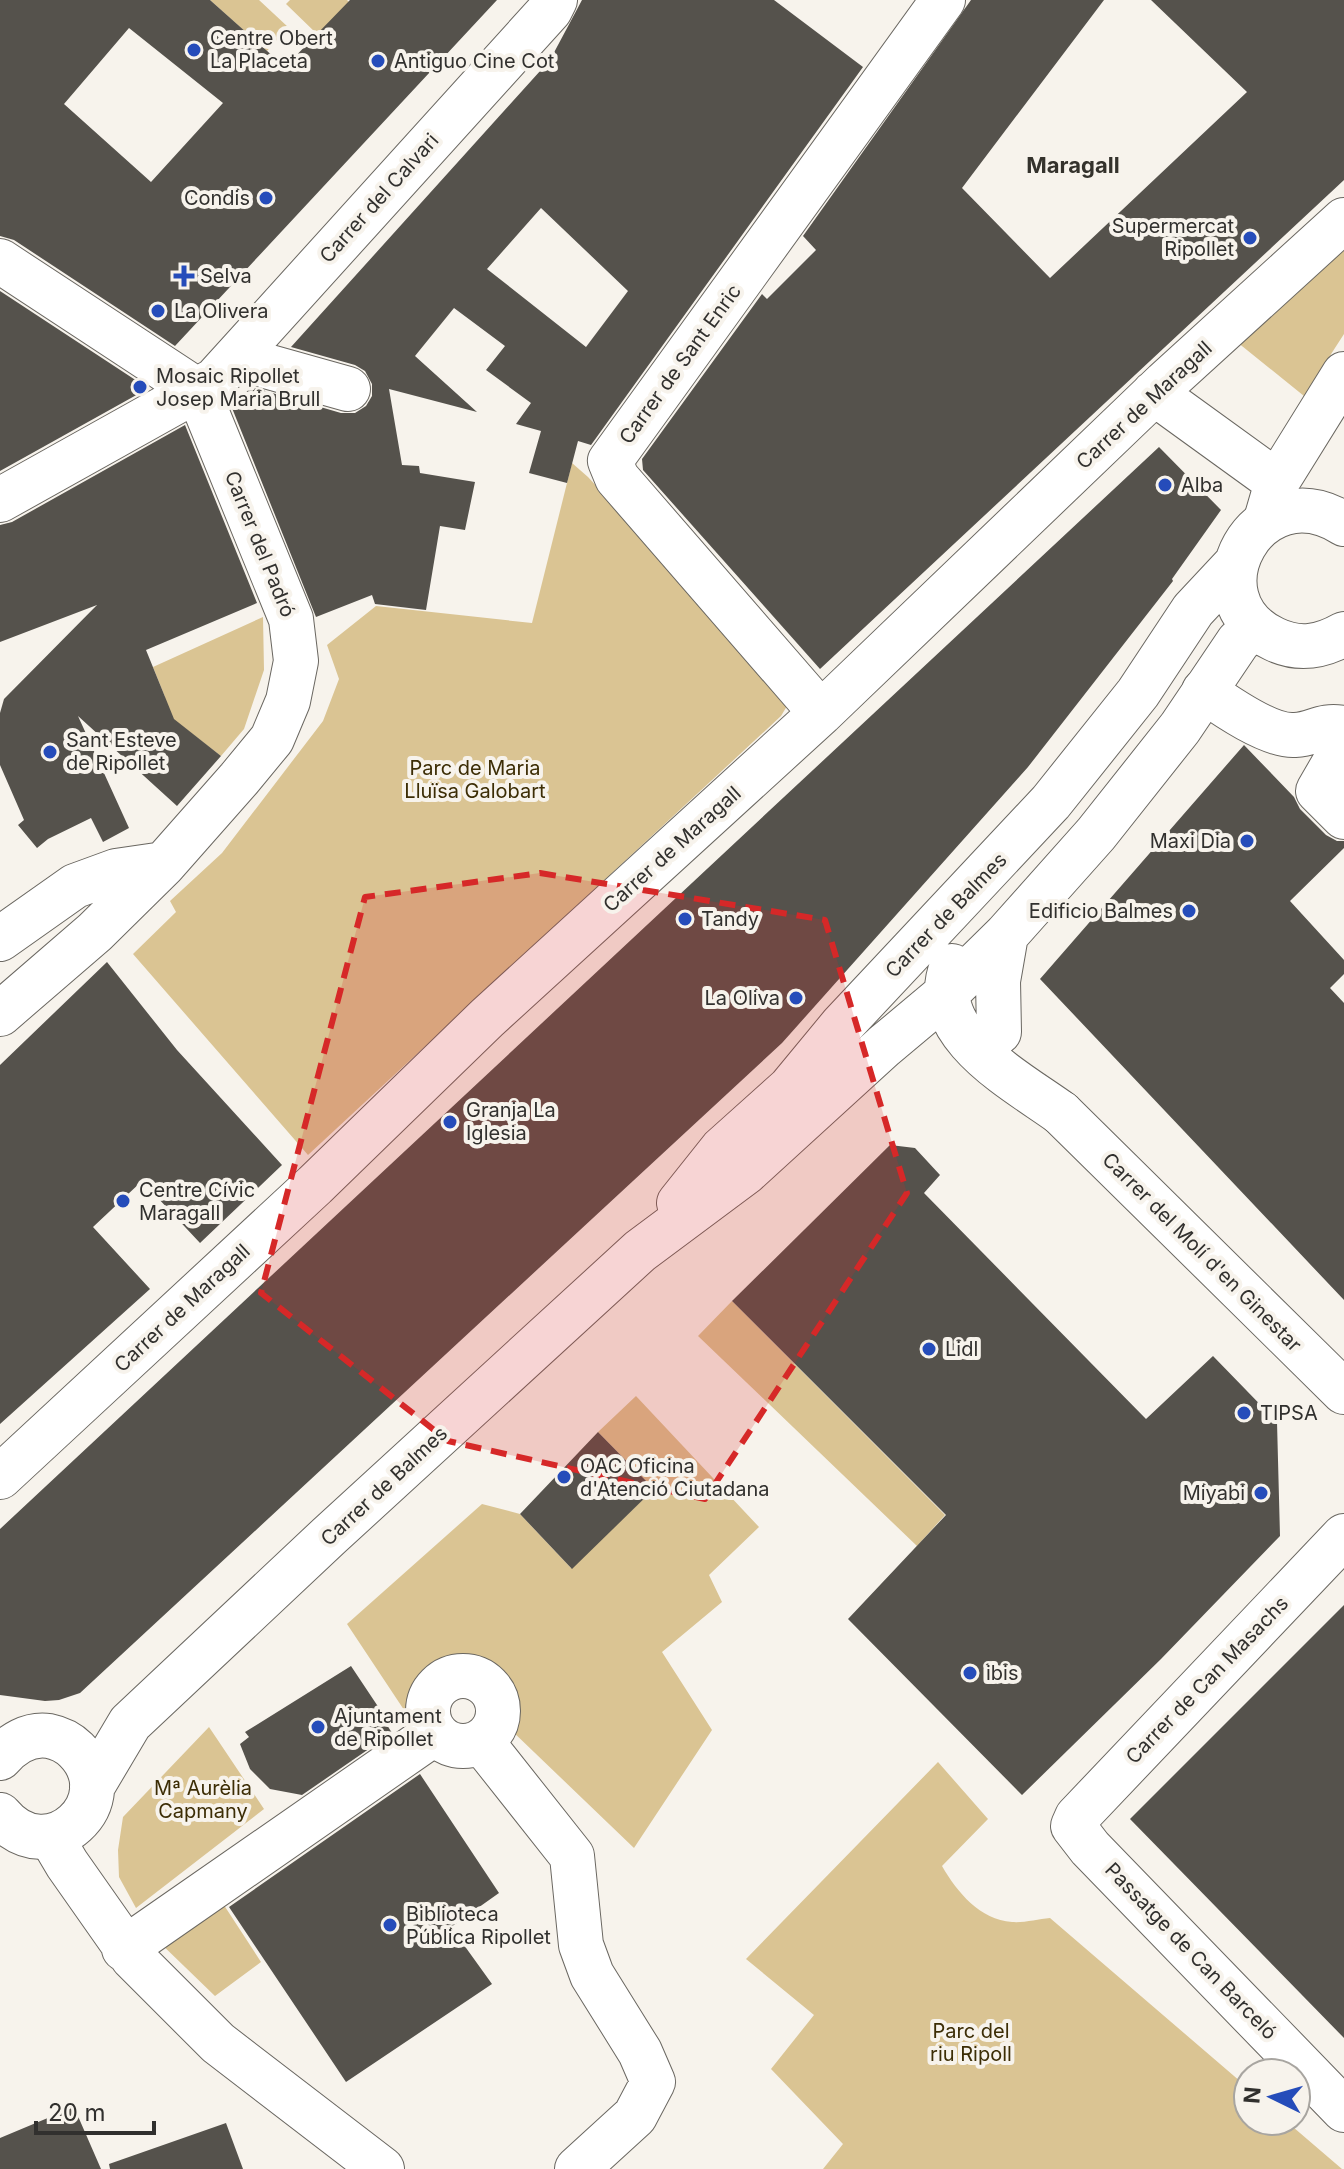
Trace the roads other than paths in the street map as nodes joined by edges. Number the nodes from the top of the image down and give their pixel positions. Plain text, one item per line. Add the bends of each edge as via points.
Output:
1 (555, 0) edge
2 (943, 0) edge
3 (1344, 220) edge
4 (0, 261) edge
5 (243, 349) junction
6 (1344, 374) edge
7 (348, 389) dead end
8 (198, 391) junction
9 (1154, 393) junction
10 (0, 500) edge
11 (1272, 501) junction
12 (1343, 519) edge
13 (1236, 564) junction
14 (1253, 627) junction
15 (1344, 634) edge
16 (1204, 691) junction
17 (821, 713) junction
18 (1344, 728) edge
19 (1344, 746) edge
20 (1051, 802) junction
21 (1344, 817) edge
22 (164, 864) junction
23 (1006, 935) junction
24 (0, 939) edge
25 (945, 995) junction
26 (0, 1014) edge
27 (987, 1042) junction
28 (884, 1046) junction
29 (790, 1088) junction
30 (640, 1251) junction
31 (1344, 1392) edge
32 (0, 1477) edge
33 (1344, 1536) edge
34 (130, 1723) junction
35 (435, 1733) junction
36 (481, 1741) junction
37 (19, 1742) edge
38 (92, 1787) junction
39 (1073, 1826) joint
40 (20, 1837) edge
41 (124, 1949) junction
42 (1344, 2110) edge
43 (382, 2169) edge
44 (577, 2169) edge

1 - 5 street, Carrer del Calvari
2 - 17 street, Carrer de Sant Enric via 610,461 617,478
3 - 9 street, Carrer de Maragall
4 - 8 street
5 - 7 street via 266,366
5 - 8 street, Carrer del Calvari
6 - 11 street
8 - 10 street, Carrer del Calvari
8 - 22 street, Carrer del Padró via 291,619 296,661 288,701 272,739
9 - 11 street
9 - 17 street, Carrer de Maragall
11 - 12 street via 1285,512 1306,509
11 - 13 street, Carrer de Balmes
13 - 14 street via 1236,594
13 - 20 street, Carrer de Balmes via 1193,610 1138,693
14 - 15 street via 1284,644 1305,647
14 - 16 street, Carrer de Balmes
16 - 18 street via 1247,721 1293,736 1328,725
16 - 23 street, Carrer de Balmes via 1096,834
17 - 32 street, Carrer de Maragall via 487,1018
19 - 21 street via 1318,791
20 - 25 street via 1034,854 973,926 950,971
20 - 29 street, Carrer de Balmes via 842,1025
22 - 24 street via 116,871 75,886
22 - 26 street, Carrer del Padró
23 - 25 street, Carrer de Balmes
23 - 27 street
25 - 27 street, Carrer del Molí d'en Ginestar via 976,1008
25 - 28 street, Carrer de Balmes
25 - 29 street via 904,1000
27 - 28 street
27 - 31 street, Carrer del Molí d'en Ginestar
28 - 30 street, Carrer de Balmes via 746,1172
29 - 30 street, Carrer de Balmes via 722,1149
30 - 34 street, Carrer de Balmes
33 - 39 street, Carrer de Can Masachs
34 - 37 street
34 - 38 street, Carrer de Balmes
35 - 36 street via 461,1746
35 - 36 street via 428,1712 433,1691 451,1677 474,1677 493,1691 499,1712
35 - 41 street
36 - 44 street via 572,1856 581,1945 592,1975 653,2082 635,2116
37 - 38 street via 71,1745 90,1771
38 - 40 street, Carrer de Balmes via 89,1804 67,1830
39 - 42 street, Passatge de Can Barceló
40 - 41 street
41 - 43 street via 218,2043

